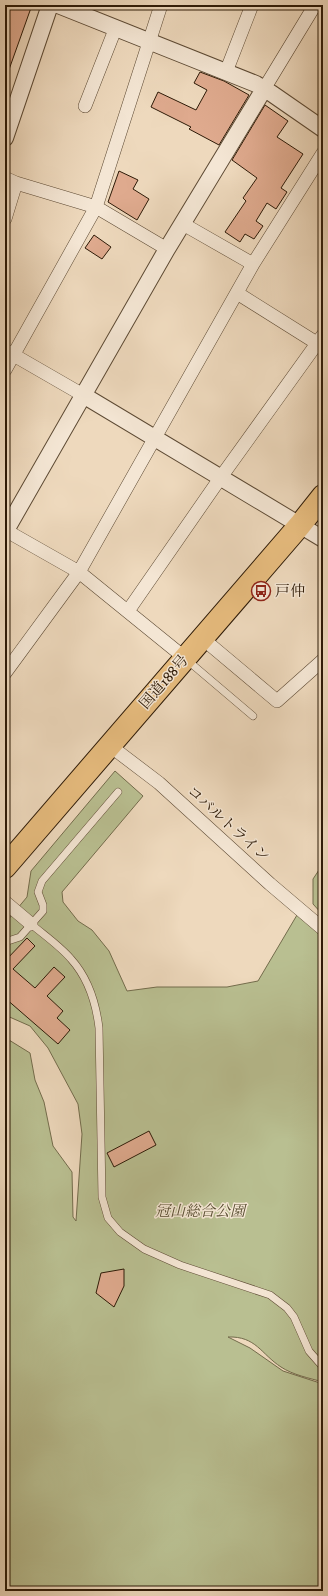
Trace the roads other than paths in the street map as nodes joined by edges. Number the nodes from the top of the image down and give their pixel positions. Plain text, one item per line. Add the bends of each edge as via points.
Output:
1 (50, 5) edge
2 (58, 5) edge
3 (161, 5) edge
4 (252, 5) edge
5 (315, 5) edge
6 (87, 10) edge
7 (116, 27) junction
8 (150, 41) junction
9 (226, 72) junction
10 (264, 88) junction
11 (85, 106) dead end
12 (323, 129) edge
13 (5, 138) edge
14 (323, 153) edge
15 (11, 180) edge
16 (96, 207) junction
17 (5, 219) edge
18 (183, 224) junction
19 (167, 249) junction
20 (253, 264) junction
21 (237, 292) junction
22 (321, 341) edge
23 (9, 352) edge
24 (5, 370) edge
25 (83, 395) junction
26 (155, 437) junction
27 (221, 477) junction
28 (323, 496) edge
29 (300, 526) junction
30 (5, 531) edge
31 (323, 539) edge
32 (79, 572) junction
33 (128, 611) junction
34 (202, 638) junction
35 (185, 658) junction
36 (323, 660) edge
37 (5, 673) edge
38 (253, 716) dead end
39 (109, 745) junction
40 (118, 792) dead end
41 (5, 867) edge
42 (5, 902) edge
43 (31, 924) junction
44 (323, 929) edge
45 (5, 942) edge
46 (323, 1367) edge

1 - 13 street
2 - 6 street
3 - 8 street
4 - 9 street
5 - 10 street
6 - 7 street
7 - 8 street
7 - 11 street
8 - 9 street
8 - 16 street
9 - 10 street
10 - 12 street
10 - 18 street
14 - 20 street
15 - 16 street
15 - 17 street
16 - 19 street
16 - 23 street
18 - 19 street
18 - 20 street
19 - 25 street
20 - 21 street
21 - 22 street
21 - 26 street
22 - 27 street
23 - 24 street
23 - 25 street
25 - 26 street
25 - 30 street
26 - 27 street
26 - 32 street
27 - 29 street
27 - 33 street
28 - 29 highway, 国道188号
29 - 31 street
29 - 34 highway, 国道188号
30 - 32 street
32 - 33 street
32 - 37 street
33 - 35 street
34 - 35 highway, 国道188号
34 - 36 street via 277,701
35 - 38 lane
35 - 39 highway, 国道188号
39 - 41 highway, 国道188号
39 - 44 street, コバルトライン via 160,783
40 - 43 lane via 42,882 38,892 43,911
42 - 43 street
43 - 45 lane via 20,938
43 - 46 lane via 72,959 91,989 97,1009 102,1197 108,1218 120,1232 144,1249 180,1265 270,1294 294,1317 309,1351

